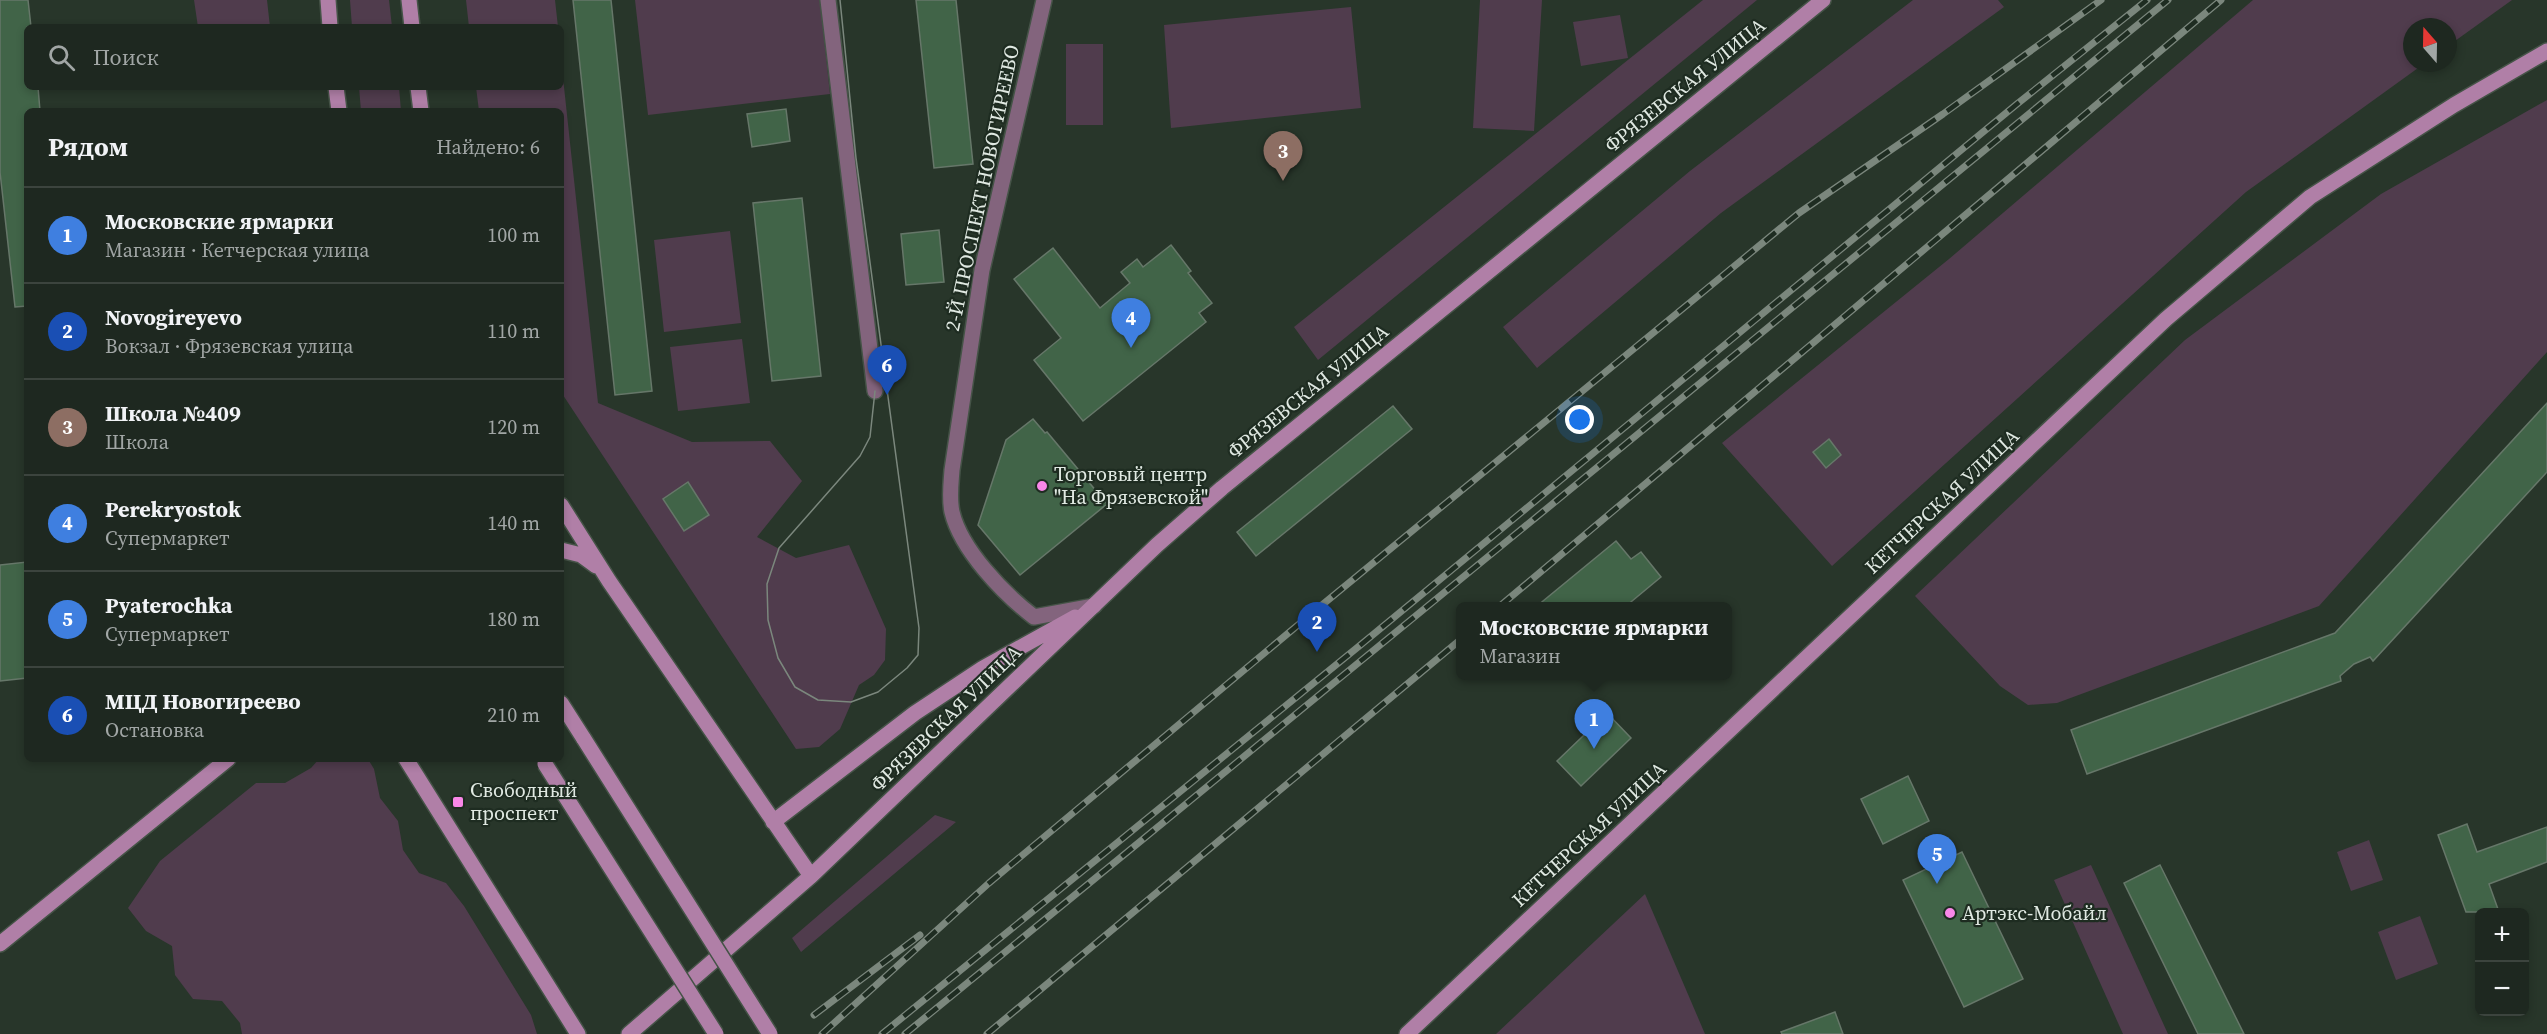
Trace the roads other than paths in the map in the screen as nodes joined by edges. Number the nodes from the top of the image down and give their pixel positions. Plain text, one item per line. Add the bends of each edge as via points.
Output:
1 (328, 0) edge
2 (409, 0) edge
3 (828, 0) edge
4 (1044, 0) edge
5 (1823, 0) edge
6 (330, 24) edge
7 (412, 24) edge
8 (2547, 51) edge
9 (336, 90) edge
10 (418, 90) edge
11 (339, 108) edge
12 (421, 108) edge
13 (875, 391) dead end
14 (564, 510) edge
15 (564, 551) edge
16 (609, 581) junction
17 (1095, 606) junction
18 (564, 708) edge
19 (224, 762) edge
20 (408, 762) edge
21 (544, 762) edge
22 (773, 822) junction
23 (811, 876) junction
24 (0, 944) edge
25 (578, 1034) edge
26 (629, 1034) edge
27 (716, 1034) edge
28 (770, 1034) edge
29 (1407, 1034) edge

1 - 6 main road
2 - 7 main road
3 - 13 street
4 - 17 street, 2-Й ПРОСПЕКТ НОВОГИРЕЕВО via 982,270 950,500 957,526 972,551 1012,600 1034,617
5 - 17 main road, ФРЯЗЕВСКАЯ УЛИЦА via 1222,488
8 - 29 main road, КЕТЧЕРСКАЯ УЛИЦА via 2310,197 2166,319
9 - 11 main road
10 - 12 main road
14 - 16 main road
15 - 16 main road via 581,555
16 - 22 main road
17 - 22 main road via 983,668 915,713
17 - 23 main road, ФРЯЗЕВСКАЯ УЛИЦА
18 - 28 main road, bridge
19 - 24 main road
20 - 25 main road
21 - 27 main road, bridge
22 - 23 main road
23 - 26 main road, ФРЯЗЕВСКАЯ УЛИЦА

